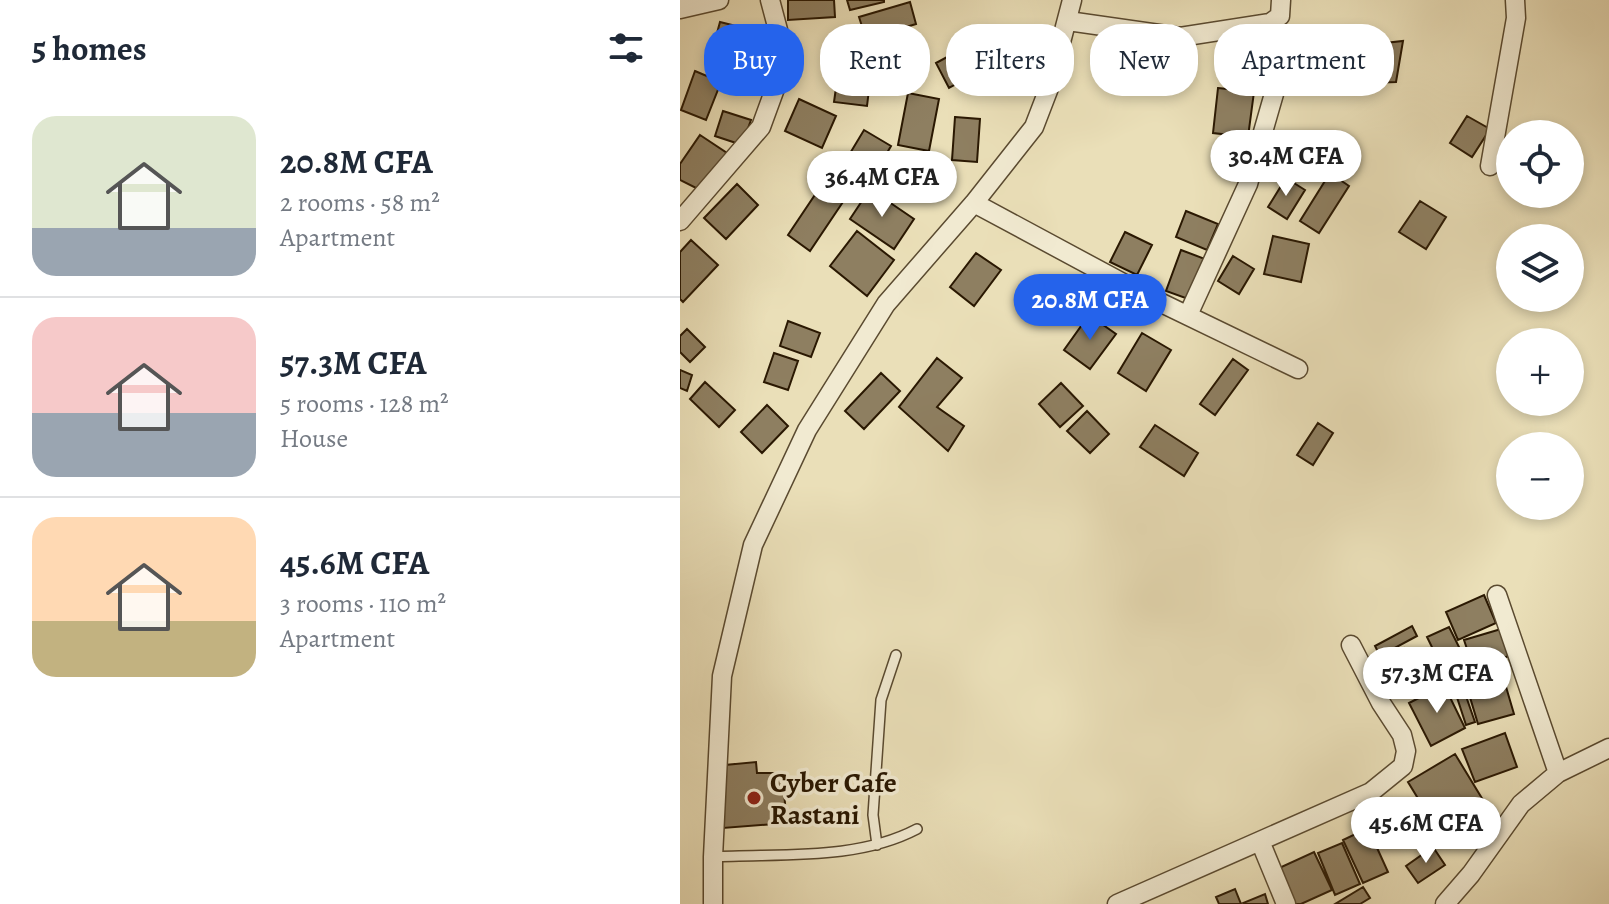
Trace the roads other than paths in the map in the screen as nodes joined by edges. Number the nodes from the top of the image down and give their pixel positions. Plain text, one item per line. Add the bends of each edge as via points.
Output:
1 (719, 0) edge
2 (770, 0) edge
3 (1072, 0) edge
4 (1281, 0) edge
5 (1515, 0) edge
6 (680, 9) edge
7 (1068, 21) junction
8 (1270, 23) junction
9 (1490, 166) dead end
10 (974, 203) junction
11 (680, 221) edge
12 (1188, 315) junction
13 (1298, 369) dead end
14 (1497, 595) dead end
15 (1351, 645) dead end
16 (896, 655) dead end
17 (1609, 748) edge
18 (1558, 773) junction
19 (917, 829) dead end
20 (1260, 841) junction
21 (877, 845) junction
22 (713, 857) junction
23 (713, 904) edge
24 (1117, 904) edge
25 (1286, 904) edge
26 (1445, 904) edge

1 - 6 street
2 - 11 street via 778,30 776,86 761,127
3 - 7 street
4 - 8 street via 1280,16
5 - 9 street
7 - 8 street via 1180,37
7 - 10 street via 1034,127
8 - 12 street via 1280,73 1248,184
10 - 12 street
10 - 22 street via 886,304 807,430 753,545 722,676
12 - 13 street
14 - 18 street
15 - 20 street via 1402,735 1403,766 1371,792
16 - 21 lane via 881,700 873,815
17 - 18 street
18 - 26 street via 1521,804
19 - 21 lane
20 - 24 street
20 - 25 street
21 - 22 lane
22 - 23 street

